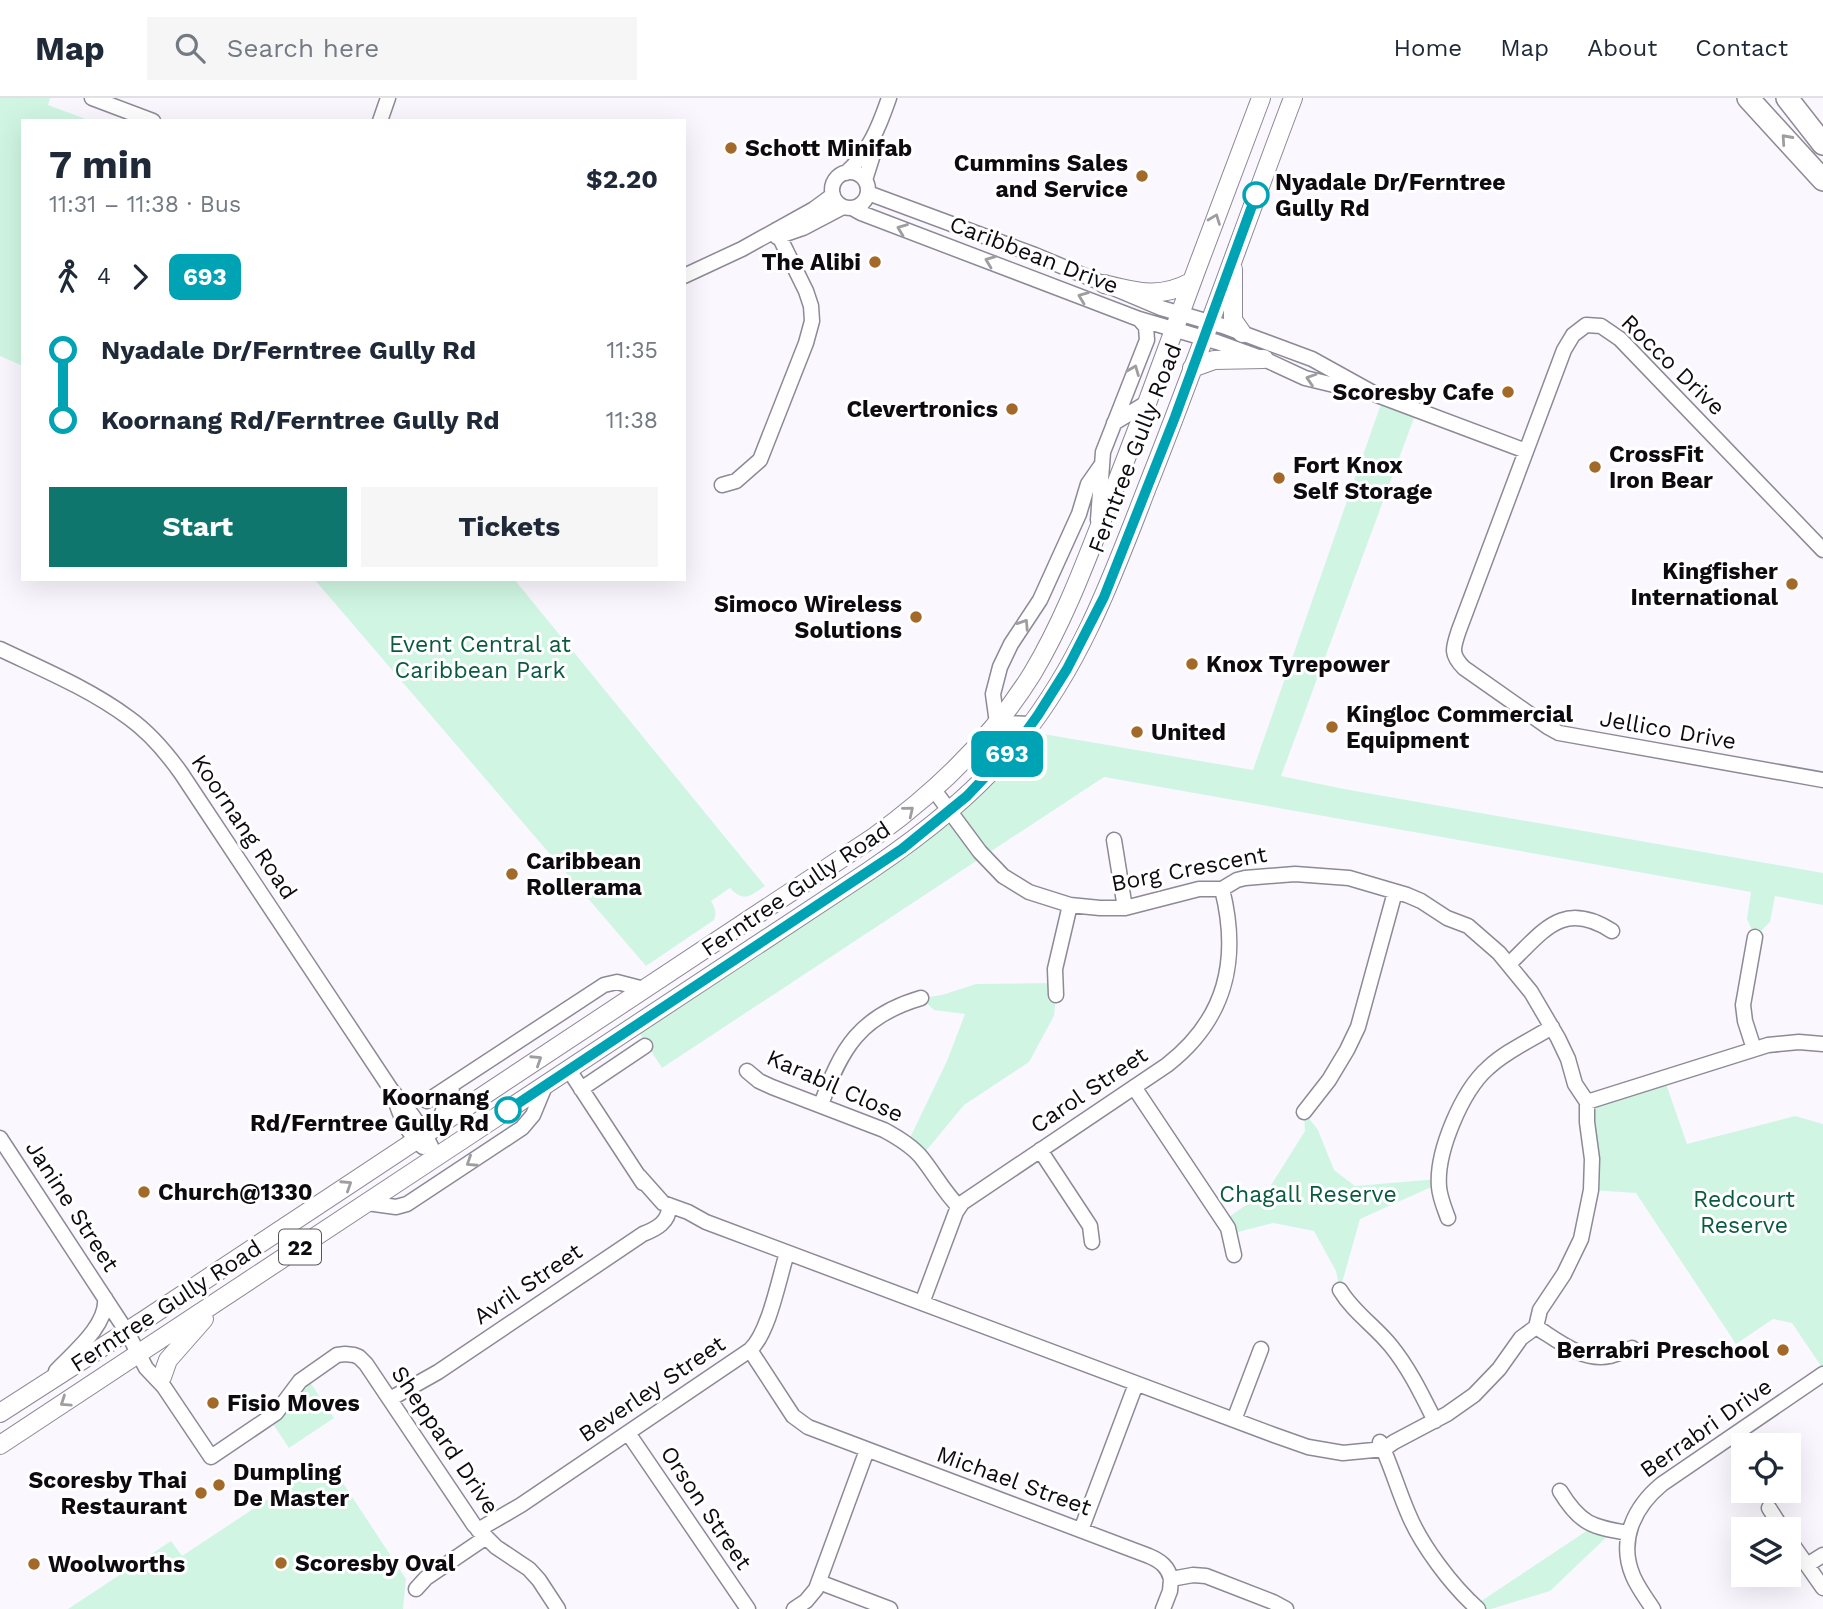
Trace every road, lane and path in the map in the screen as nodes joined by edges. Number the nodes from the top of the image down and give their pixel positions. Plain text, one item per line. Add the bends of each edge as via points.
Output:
1 (92, 98) edge
2 (388, 98) edge
3 (889, 98) edge
4 (1261, 98) edge
5 (1293, 98) edge
6 (1748, 98) edge
7 (1787, 98) edge
8 (882, 116) junction
9 (148, 119) edge
10 (381, 119) edge
11 (1823, 144) edge
12 (846, 173) junction
13 (1823, 180) edge
14 (867, 187) junction
15 (833, 195) junction
16 (847, 208) junction
17 (778, 233) junction
18 (1233, 255) junction
19 (686, 275) edge
20 (1191, 282) junction
21 (1104, 284) junction
22 (1139, 319) junction
23 (1177, 321) junction
24 (1206, 329) junction
25 (1242, 333) junction
26 (1264, 359) junction
27 (1192, 368) junction
28 (1377, 395) junction
29 (1147, 402) junction
30 (1114, 423) junction
31 (1526, 452) junction
32 (1102, 464) junction
33 (722, 485) dead end
34 (1096, 535) junction
35 (1823, 550) edge
36 (0, 649) edge
37 (997, 723) junction
38 (1032, 724) junction
39 (1823, 780) edge
40 (934, 790) junction
41 (949, 811) junction
42 (1114, 841) dead end
43 (1222, 890) junction
44 (1395, 891) junction
45 (1070, 905) junction
46 (1125, 908) junction
47 (1612, 930) dead end
48 (1755, 937) dead end
49 (1509, 964) junction
50 (644, 989) junction
51 (1056, 995) dead end
52 (921, 998) dead end
53 (1552, 1027) junction
54 (1823, 1044) edge
55 (645, 1046) dead end
56 (1754, 1049) junction
57 (569, 1070) junction
58 (747, 1072) dead end
59 (453, 1084) junction
60 (545, 1086) junction
61 (1134, 1087) junction
62 (581, 1089) junction
63 (427, 1101) dead end
64 (1587, 1102) junction
65 (821, 1105) junction
66 (1304, 1112) dead end
67 (426, 1133) junction
68 (0, 1138) edge
69 (1040, 1150) junction
70 (436, 1157) junction
71 (367, 1202) junction
72 (959, 1207) junction
73 (668, 1209) junction
74 (1448, 1218) dead end
75 (1092, 1242) dead end
76 (790, 1254) junction
77 (1234, 1255) dead end
78 (1340, 1290) dead end
79 (232, 1292) junction
80 (105, 1298) junction
81 (922, 1303) junction
82 (1536, 1327) junction
83 (127, 1332) junction
84 (1632, 1348) dead end
85 (1261, 1349) dead end
86 (750, 1350) junction
87 (142, 1351) junction
88 (1823, 1374) edge
89 (163, 1382) junction
90 (1136, 1384) junction
91 (43, 1385) junction
92 (392, 1403) junction
93 (0, 1413) edge
94 (1234, 1420) junction
95 (1435, 1421) junction
96 (628, 1433) junction
97 (0, 1445) edge
98 (1382, 1446) junction
99 (867, 1450) junction
100 (211, 1457) joint
101 (1560, 1491) dead end
102 (1769, 1508) dead end
103 (1775, 1517) edge
104 (1081, 1530) junction
105 (1628, 1533) junction
106 (482, 1534) junction
107 (1823, 1555) edge
108 (1801, 1556) edge
109 (1807, 1565) junction
110 (1171, 1579) junction
111 (819, 1582) junction
112 (1823, 1588) edge
113 (416, 1589) dead end
114 (558, 1609) edge
115 (748, 1609) edge
116 (794, 1609) edge
117 (890, 1609) edge
118 (1163, 1609) edge
119 (1286, 1609) edge
120 (1478, 1609) edge
121 (1653, 1609) edge

1 - 9 street
2 - 10 street
3 - 8 street
20 -> 4 main road, Ferntree Gully Road / 22
5 - 18 main road, Ferntree Gully Road / 22
13 -> 6 highway
7 - 11 highway
8 - 12 street via 864,154
8 - 14 street
12 - 14 street via 856,174
12 - 15 street via 836,179
14 - 16 street via 862,204
14 - 21 street, Caribbean Drive
15 - 16 street
15 - 17 street
16 - 17 street via 803,228
22 -> 16 street, Caribbean Drive
17 - 19 street
17 - 33 street via 809,299 810,330 760,460 736,481
18 - 24 main road, Ferntree Gully Road / 22
18 - 25 main road via 1233,320
20 - 21 main road via 1159,293
20 - 23 main road, Ferntree Gully Road / 22
21 - 23 street, Caribbean Drive via 1161,308
22 - 23 street, Caribbean Drive
30 -> 22 street via 1147,340 1146,327
23 - 24 street
23 - 29 main road, Ferntree Gully Road / 22
24 - 25 street
24 - 26 street
24 - 27 main road, Ferntree Gully Road / 22
25 - 28 street via 1312,359
26 - 27 main road via 1214,360
28 -> 26 street via 1305,378
27 - 38 main road, Ferntree Gully Road / 22 via 1104,597
28 - 31 street
29 - 30 street
29 - 34 main road, Ferntree Gully Road / 22
30 - 32 street
31 - 35 street, Rocco Drive via 1568,341 1586,325 1601,326 1620,339
31 - 39 street, Jellico Drive via 1459,630 1454,656 1459,663 1559,733
32 - 34 street
37 -> 32 street via 993,694 1000,667 1040,600 1080,514 1088,484
34 - 37 main road, Ferntree Gully Road / 22 via 1046,649
36 - 67 street, Koornang Road via 113,706 165,752 392,1091 401,1119
37 - 38 street
37 - 40 main road, Ferntree Gully Road / 22
38 - 41 main road, Ferntree Gully Road / 22 via 988,776
40 - 41 street, Borg Crescent
50 -> 40 main road, Ferntree Gully Road / 22 via 863,844
41 - 45 street, Borg Crescent via 1003,876 1037,895
41 - 57 main road, Ferntree Gully Road / 22 via 869,871
42 - 46 street
43 - 44 street, Borg Crescent via 1240,879 1295,874 1349,878
43 - 46 street, Borg Crescent via 1199,889
43 - 61 street, Carol Street via 1230,956 1214,1010 1183,1051
44 - 49 street, Borg Crescent via 1468,926
44 - 66 street via 1358,1027 1329,1080
45 - 46 street, Borg Crescent
45 - 51 street via 1055,969
47 - 49 street via 1581,917 1560,920
48 - 56 street via 1743,1005
49 - 53 street, Borg Crescent
50 - 59 street via 610,982
67 -> 50 main road, Ferntree Gully Road / 22
52 - 65 street via 896,1006 855,1036
53 - 64 street, Borg Crescent
53 - 74 street via 1496,1061 1466,1096 1446,1142 1439,1173 1440,1198
54 - 56 street via 1779,1043
55 - 62 street
56 - 64 street
57 - 60 main road, Ferntree Gully Road / 22
57 - 62 street, Borg Crescent
58 - 65 street, Karabil Close via 765,1084
59 - 63 street
59 - 67 street
60 - 70 main road, Ferntree Gully Road / 22
60 -> 71 street via 530,1120 407,1204 391,1207
61 - 69 street, Carol Street
61 - 77 street via 1228,1228
62 - 73 street, Borg Crescent via 639,1176
64 - 82 street, Borg Crescent via 1592,1175 1587,1217 1571,1261 1540,1310
65 - 72 street, Karabil Close via 907,1144
67 - 70 street, Koornang Road
83 -> 67 main road, Ferntree Gully Road / 22
68 - 80 street, Janine Street
69 - 72 street, Carol Street
69 - 75 street via 1090,1226
70 - 71 main road, Ferntree Gully Road / 22
71 - 79 main road, Ferntree Gully Road / 22
72 - 81 street
73 - 76 street, Borg Crescent via 688,1212
73 - 92 street, Avril Street via 643,1234
76 - 81 street, Borg Crescent
76 - 86 street, Beverley Street via 758,1341
78 - 95 street via 1401,1359
79 - 87 main road, Ferntree Gully Road / 22
79 - 89 main road via 168,1360
80 - 83 street, Janine Street
80 - 91 street, Janine Street via 99,1322
81 - 90 street, Borg Crescent
82 - 84 street via 1568,1347 1595,1356
82 - 95 street, Borg Crescent via 1483,1386
83 - 87 street, Janine Street
83 - 91 main road, Ferntree Gully Road / 22
85 - 94 street
86 - 96 street, Beverley Street
86 - 99 street, Michael Street via 800,1422
87 - 89 street, Janine Street
87 -> 97 main road, Ferntree Gully Road / 22
88 - 105 street, Berrabri Drive via 1655,1490 1637,1511
89 - 100 street, Janine Street
90 - 94 street, Borg Crescent
90 - 104 street
91 - 93 main road, Ferntree Gully Road / 22
92 - 100 street, Sheppard Drive via 359,1357 337,1355 306,1376 276,1413
92 - 106 street, Sheppard Drive
94 - 98 street, Borg Crescent via 1299,1444 1331,1450
95 - 98 street, Borg Crescent via 1400,1431
96 - 106 street, Beverley Street
96 - 115 street, Orson Street
98 - 120 street via 1421,1539
99 - 104 street, Michael Street
99 - 111 street
101 - 105 street via 1588,1523
102 - 103 street
104 - 110 street, Michael Street via 1157,1559
105 - 121 street, Berrabri Drive via 1631,1570
106 - 113 street, Beverley Street
106 - 114 street, Sheppard Drive via 529,1569
107 - 109 street
108 - 109 street
109 - 112 street
110 - 118 street
110 - 119 street via 1206,1576
111 - 116 street via 812,1595
111 - 117 street

